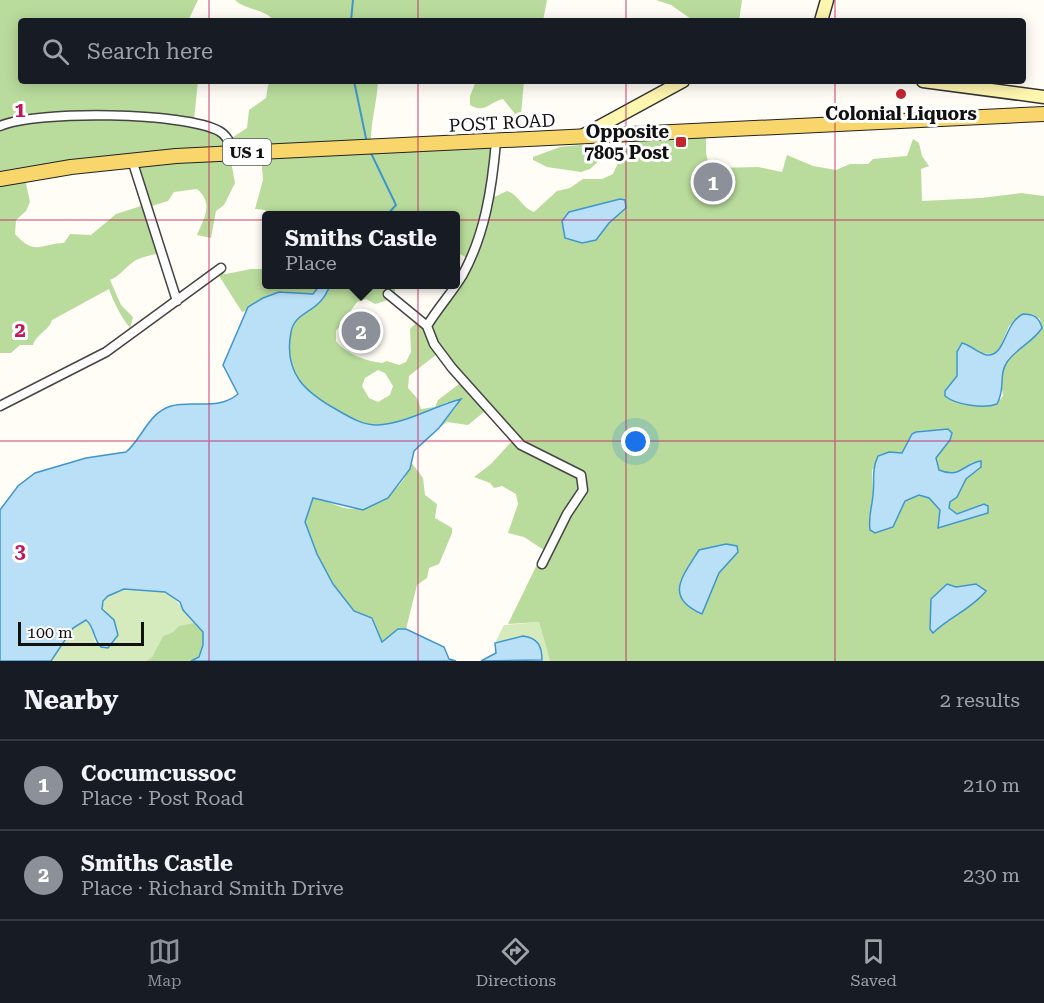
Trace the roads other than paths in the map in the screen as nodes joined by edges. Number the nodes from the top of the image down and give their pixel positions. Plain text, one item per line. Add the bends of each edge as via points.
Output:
1 (827, 0) edge
2 (822, 18) edge
3 (678, 84) edge
4 (946, 84) edge
5 (1044, 97) edge
6 (1044, 114) edge
7 (0, 126) edge
8 (581, 137) junction
9 (496, 142) junction
10 (236, 153) junction
11 (132, 160) junction
12 (0, 179) edge
13 (221, 268) dead end
14 (460, 279) edge
15 (453, 289) edge
16 (388, 294) dead end
17 (177, 301) junction
18 (427, 326) junction
19 (0, 406) edge
20 (542, 564) dead end

1 - 2 street
3 - 8 street
4 - 5 street
6 - 8 main road, POST ROAD / US 1
7 - 10 street via 52,116 153,118 213,128 224,134
8 - 9 main road, POST ROAD / US 1
9 - 10 main road, POST ROAD / US 1
9 - 14 street via 488,203 477,243
10 - 11 main road, POST ROAD / US 1
11 - 12 main road, POST ROAD / US 1
11 - 17 street
13 - 17 street
15 - 18 street
16 - 18 street
17 - 19 street via 106,352
18 - 20 street via 434,344 452,368 514,439 577,471 584,479 583,490

